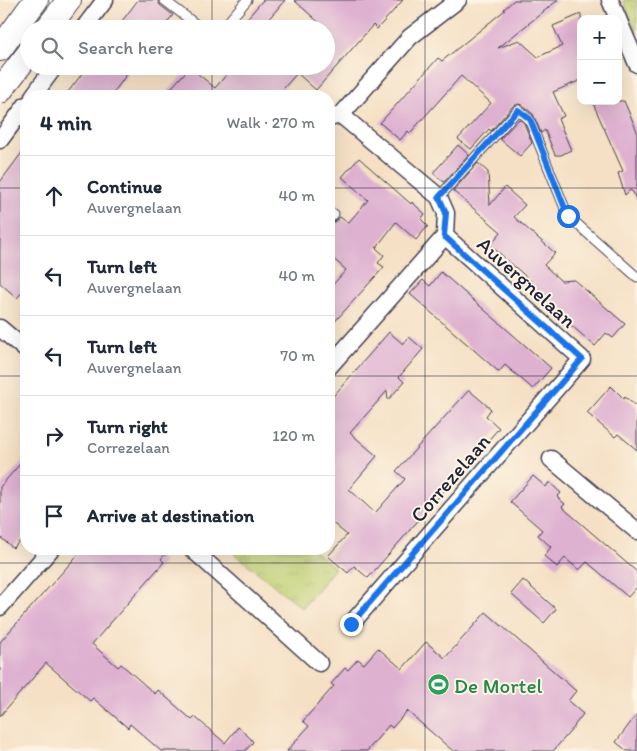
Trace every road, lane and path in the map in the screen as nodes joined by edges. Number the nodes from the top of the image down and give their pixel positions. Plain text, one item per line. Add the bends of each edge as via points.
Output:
1 (36, 0) edge
2 (69, 0) edge
3 (105, 0) edge
4 (164, 0) edge
5 (247, 0) edge
6 (458, 0) edge
7 (610, 0) edge
8 (616, 15) edge
9 (54, 20) edge
10 (90, 20) edge
11 (190, 20) edge
12 (230, 20) edge
13 (622, 28) edge
14 (4, 36) edge
15 (637, 64) edge
16 (20, 65) edge
17 (48, 75) edge
18 (37, 90) edge
19 (0, 91) edge
20 (20, 113) edge
21 (335, 116) edge
22 (0, 140) edge
23 (439, 197) junction
24 (444, 236) junction
25 (637, 277) edge
26 (0, 328) edge
27 (20, 345) edge
28 (582, 359) joint
29 (335, 360) edge
30 (551, 459) dead end
31 (637, 531) edge
32 (46, 555) edge
33 (199, 555) edge
34 (0, 607) edge
35 (351, 624) dead end
36 (319, 664) dead end

1 - 14 street
2 - 9 street
3 - 10 street
4 - 11 lane
5 - 12 lane
6 - 21 street via 410,37
7 - 8 street
13 - 15 street
16 - 19 street
17 - 18 street
20 - 22 street
21 - 23 street
23 - 24 street, Auvergnelaan via 446,213
23 - 25 lane via 518,110 530,119 568,216
24 - 28 street, Auvergnelaan
24 - 29 street, Auvergnelaan
26 - 27 street
28 - 35 street, Correzelaan
30 - 31 street
32 - 34 street
33 - 36 street

